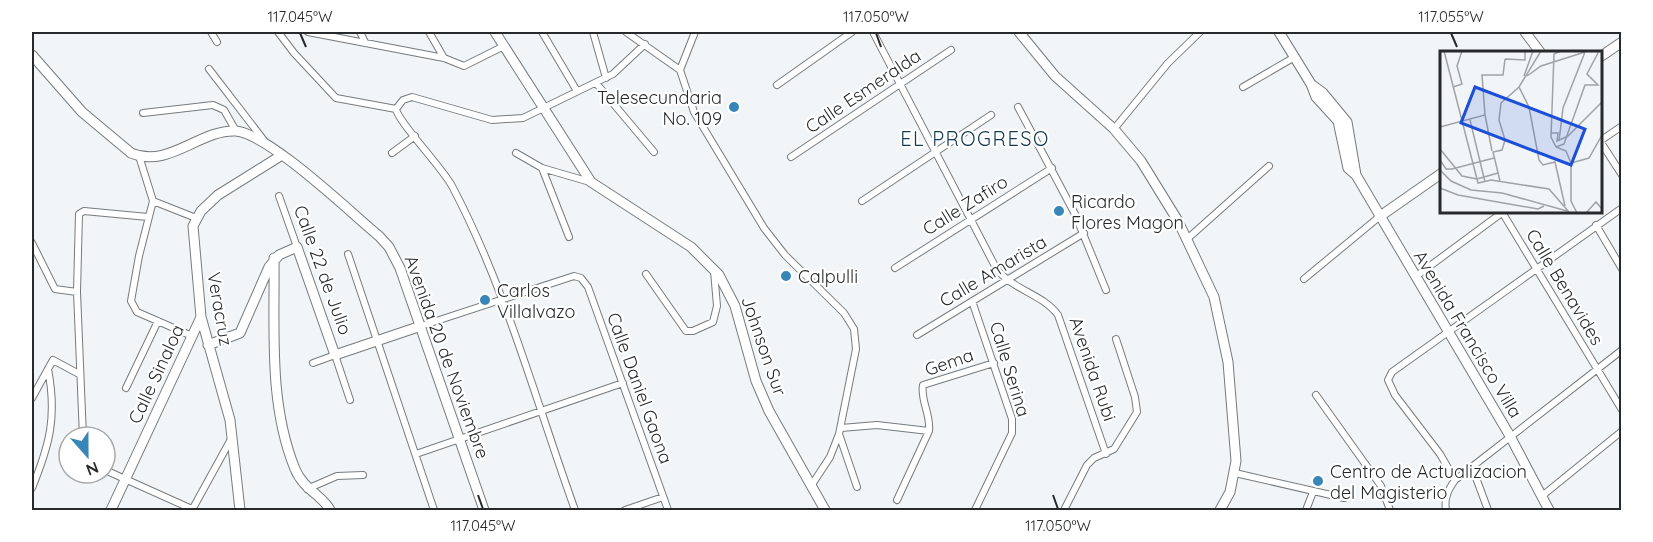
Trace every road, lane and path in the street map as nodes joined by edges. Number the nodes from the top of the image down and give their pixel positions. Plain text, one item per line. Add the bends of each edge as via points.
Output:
1 (211, 32) edge
2 (278, 32) edge
3 (308, 32) edge
4 (360, 32) edge
5 (429, 32) edge
6 (495, 32) edge
7 (542, 32) edge
8 (593, 32) edge
9 (626, 32) edge
10 (695, 32) edge
11 (852, 32) edge
12 (873, 32) edge
13 (1019, 32) edge
14 (1200, 32) edge
15 (1526, 32) edge
16 (1277, 33) edge
17 (217, 42) dead end
18 (365, 42) junction
19 (1622, 42) edge
20 (645, 44) junction
21 (504, 46) junction
22 (951, 50) dead end
23 (1539, 51) edge
24 (32, 55) edge
25 (1602, 56) edge
26 (444, 58) junction
27 (1293, 58) junction
28 (209, 69) dead end
29 (680, 70) junction
30 (606, 78) junction
31 (596, 82) junction
32 (777, 85) dead end
33 (900, 85) junction
34 (1243, 87) dead end
35 (577, 91) junction
36 (1018, 107) dead end
37 (396, 109) junction
38 (545, 109) junction
39 (143, 113) dead end
40 (991, 116) dead end
41 (1622, 126) edge
42 (1114, 129) junction
43 (236, 131) junction
44 (415, 136) junction
45 (1602, 140) edge
46 (267, 143) junction
47 (1602, 144) edge
48 (654, 152) dead end
49 (937, 152) junction
50 (392, 153) dead end
51 (516, 153) dead end
52 (282, 155) junction
53 (139, 156) junction
54 (792, 156) dead end
55 (1269, 166) dead end
56 (542, 168) junction
57 (1052, 168) junction
58 (1440, 174) edge
59 (1622, 175) edge
60 (591, 182) junction
61 (279, 196) dead end
62 (153, 201) junction
63 (862, 201) dead end
64 (1622, 208) edge
65 (1502, 213) edge
66 (1504, 213) edge
67 (148, 217) junction
68 (1379, 217) junction
69 (196, 218) junction
70 (970, 219) junction
71 (1596, 225) junction
72 (1084, 233) junction
73 (569, 237) dead end
74 (1186, 240) junction
75 (32, 243) edge
76 (297, 247) junction
77 (348, 254) dead end
78 (274, 258) junction
79 (895, 268) dead end
80 (1536, 268) junction
81 (714, 269) junction
82 (1622, 269) edge
83 (646, 274) dead end
84 (1415, 277) junction
85 (1304, 279) dead end
86 (1008, 280) junction
87 (1106, 290) dead end
88 (77, 292) junction
89 (503, 301) junction
90 (972, 301) junction
91 (201, 317) junction
92 (158, 321) junction
93 (421, 326) junction
94 (1448, 333) junction
95 (917, 335) dead end
96 (192, 336) junction
97 (1116, 339) dead end
98 (376, 340) junction
99 (208, 345) junction
100 (1622, 350) edge
101 (335, 355) junction
102 (313, 363) dead end
103 (994, 363) junction
104 (1597, 368) junction
105 (48, 369) junction
106 (80, 374) junction
107 (623, 383) junction
108 (126, 388) dead end
109 (1316, 395) dead end
110 (32, 398) edge
111 (350, 400) dead end
112 (1622, 410) edge
113 (540, 412) junction
114 (82, 425) edge
115 (840, 431) junction
116 (929, 431) junction
117 (1622, 431) edge
118 (1510, 436) junction
119 (230, 441) junction
120 (459, 441) junction
121 (416, 454) junction
122 (1106, 454) junction
123 (1472, 467) junction
124 (1234, 472) junction
125 (363, 475) dead end
126 (117, 476) edge
127 (124, 479) junction
128 (1455, 480) junction
129 (811, 486) junction
130 (857, 487) dead end
131 (32, 488) edge
132 (307, 489) junction
133 (1313, 492) junction
134 (1542, 496) junction
135 (663, 497) junction
136 (1344, 498) dead end
137 (897, 500) dead end
138 (111, 510) edge
139 (193, 510) edge
140 (240, 510) edge
141 (330, 510) edge
142 (434, 510) edge
143 (484, 510) edge
144 (575, 510) edge
145 (626, 510) edge
146 (668, 510) edge
147 (825, 510) edge
148 (975, 510) edge
149 (1064, 510) edge
150 (1220, 510) edge
151 (1306, 510) edge
152 (1389, 510) edge
153 (1446, 510) edge
154 (1488, 510) edge
155 (1549, 510) edge

1 - 17 street
2 - 37 street via 336,98
3 - 18 street
4 - 18 street
5 - 26 street
6 - 21 street
7 - 35 street
8 - 30 street
9 - 20 street
10 - 29 street
11 - 32 street
12 - 33 street, Avenida Rubi
13 - 42 street via 1055,76
14 - 42 street via 1168,63
15 - 23 street
16 - 27 street, Avenida Francisco Villa
18 - 26 street
19 - 25 street
20 - 29 street
20 - 30 street
21 - 26 street via 464,66
21 - 38 street
22 - 33 street, Calle Esmeralda
24 - 53 street via 82,112 115,142
27 - 34 street
27 - 68 street, Avenida Francisco Villa via 1311,84 1347,122 1356,175
28 - 46 street
29 - 115 street via 694,112 764,228 785,255 844,313 854,329 856,349
30 - 31 street
31 - 35 street
31 - 48 street
33 - 49 street, Avenida Rubi
33 - 54 street, Calle Esmeralda
35 - 38 street
36 - 57 street
37 - 38 street via 411,97 492,120 523,118
37 - 44 street
38 - 60 street
39 - 43 street via 213,105 224,110
40 - 49 street
41 - 45 street
42 - 74 street via 1152,177
43 - 46 street, Avenida 20 de Noviembre
43 - 53 street via 226,131 165,154
44 - 50 street
44 - 89 street via 451,184
46 - 52 street, Avenida 20 de Noviembre
47 - 59 street
49 - 63 street
49 - 70 street, Avenida Rubi
51 - 56 street, Johnson Sur
52 - 69 street via 218,195
52 - 93 street, Avenida 20 de Noviembre via 389,247
53 - 62 street
55 - 74 street
56 - 60 street, Johnson Sur
56 - 73 street
57 - 70 street, Calle Zafiro
57 - 72 street
58 - 68 street
60 - 81 street, Johnson Sur via 692,248
61 - 76 street, Calle 22 de Julio
62 - 67 street
62 - 69 street
64 - 71 street
65 - 84 street
66 - 80 street, Calle Benavides
67 - 88 street via 79,214
67 - 92 street via 131,301 133,307
68 - 84 street, Avenida Francisco Villa
68 - 85 street
69 - 91 street, Veracruz via 193,235
70 - 79 street, Calle Zafiro
70 - 86 street, Avenida Rubi via 996,268
71 - 80 street
71 - 82 street
72 - 86 street, Calle Amarista
72 - 87 street
74 - 124 street via 1214,297 1222,324
75 - 88 street via 53,286
76 - 78 street
76 - 101 street, Calle 22 de Julio
77 - 98 street
78 - 99 street via 243,330
78 - 132 street via 275,374 282,427 295,470
80 - 94 street
80 - 104 street, Calle Benavides
81 - 83 street via 717,306 712,322 693,331 686,331
81 - 129 street, Johnson Sur via 735,306 756,381 769,411
84 - 94 street, Avenida Francisco Villa
86 - 90 street, Calle Amarista
86 - 122 street, Avenida Rubi via 1058,315
88 - 106 street
89 - 93 street
89 - 107 street, Calle Daniel Gaona via 574,276 581,278 588,286
89 - 113 street
90 - 95 street, Calle Amarista
90 - 103 street, Calle Serina
91 - 96 street, Calle Sinaloa
91 - 99 street, Veracruz
92 - 96 street
92 - 108 street
93 - 98 street
93 - 120 street, Avenida 20 de Noviembre
94 - 118 street, Avenida Francisco Villa
94 - 128 street via 1392,372 1388,380
96 - 127 street, Calle Sinaloa
97 - 122 street via 1136,397 1137,412 1116,447
98 - 101 street
98 - 121 street
99 - 119 street, Veracruz via 224,393
100 - 104 street
101 - 102 street
101 - 111 street
103 - 116 street, Gema via 923,385 921,393 931,421
103 - 148 street, Calle Serina via 1012,419 1012,433
104 - 112 street, Calle Benavides
104 - 118 street
105 - 106 street via 53,360
105 - 110 street
105 - 131 street via 53,406 51,432
106 - 114 street
107 - 113 street
107 - 135 street, Calle Daniel Gaona
109 - 152 street via 1381,486
113 - 120 street
113 - 144 street
115 - 116 street via 877,424
115 - 129 street via 830,457
115 - 130 street
116 - 137 street
117 - 134 street
118 - 123 street
118 - 134 street, Avenida Francisco Villa
119 - 139 street
119 - 140 street, Veracruz
120 - 121 street
120 - 143 street, Avenida 20 de Noviembre
121 - 142 street
122 - 149 street via 1087,465
123 - 128 street
123 - 154 street
124 - 133 street
124 - 150 street
125 - 132 street via 336,476
126 - 127 street
127 - 138 street, Calle Sinaloa
127 - 139 street
128 - 153 street via 1448,490
129 - 147 street, Johnson Sur
132 - 141 street
133 - 136 street
133 - 151 street
134 - 155 street, Avenida Francisco Villa
135 - 145 street
135 - 146 street, Calle Daniel Gaona

